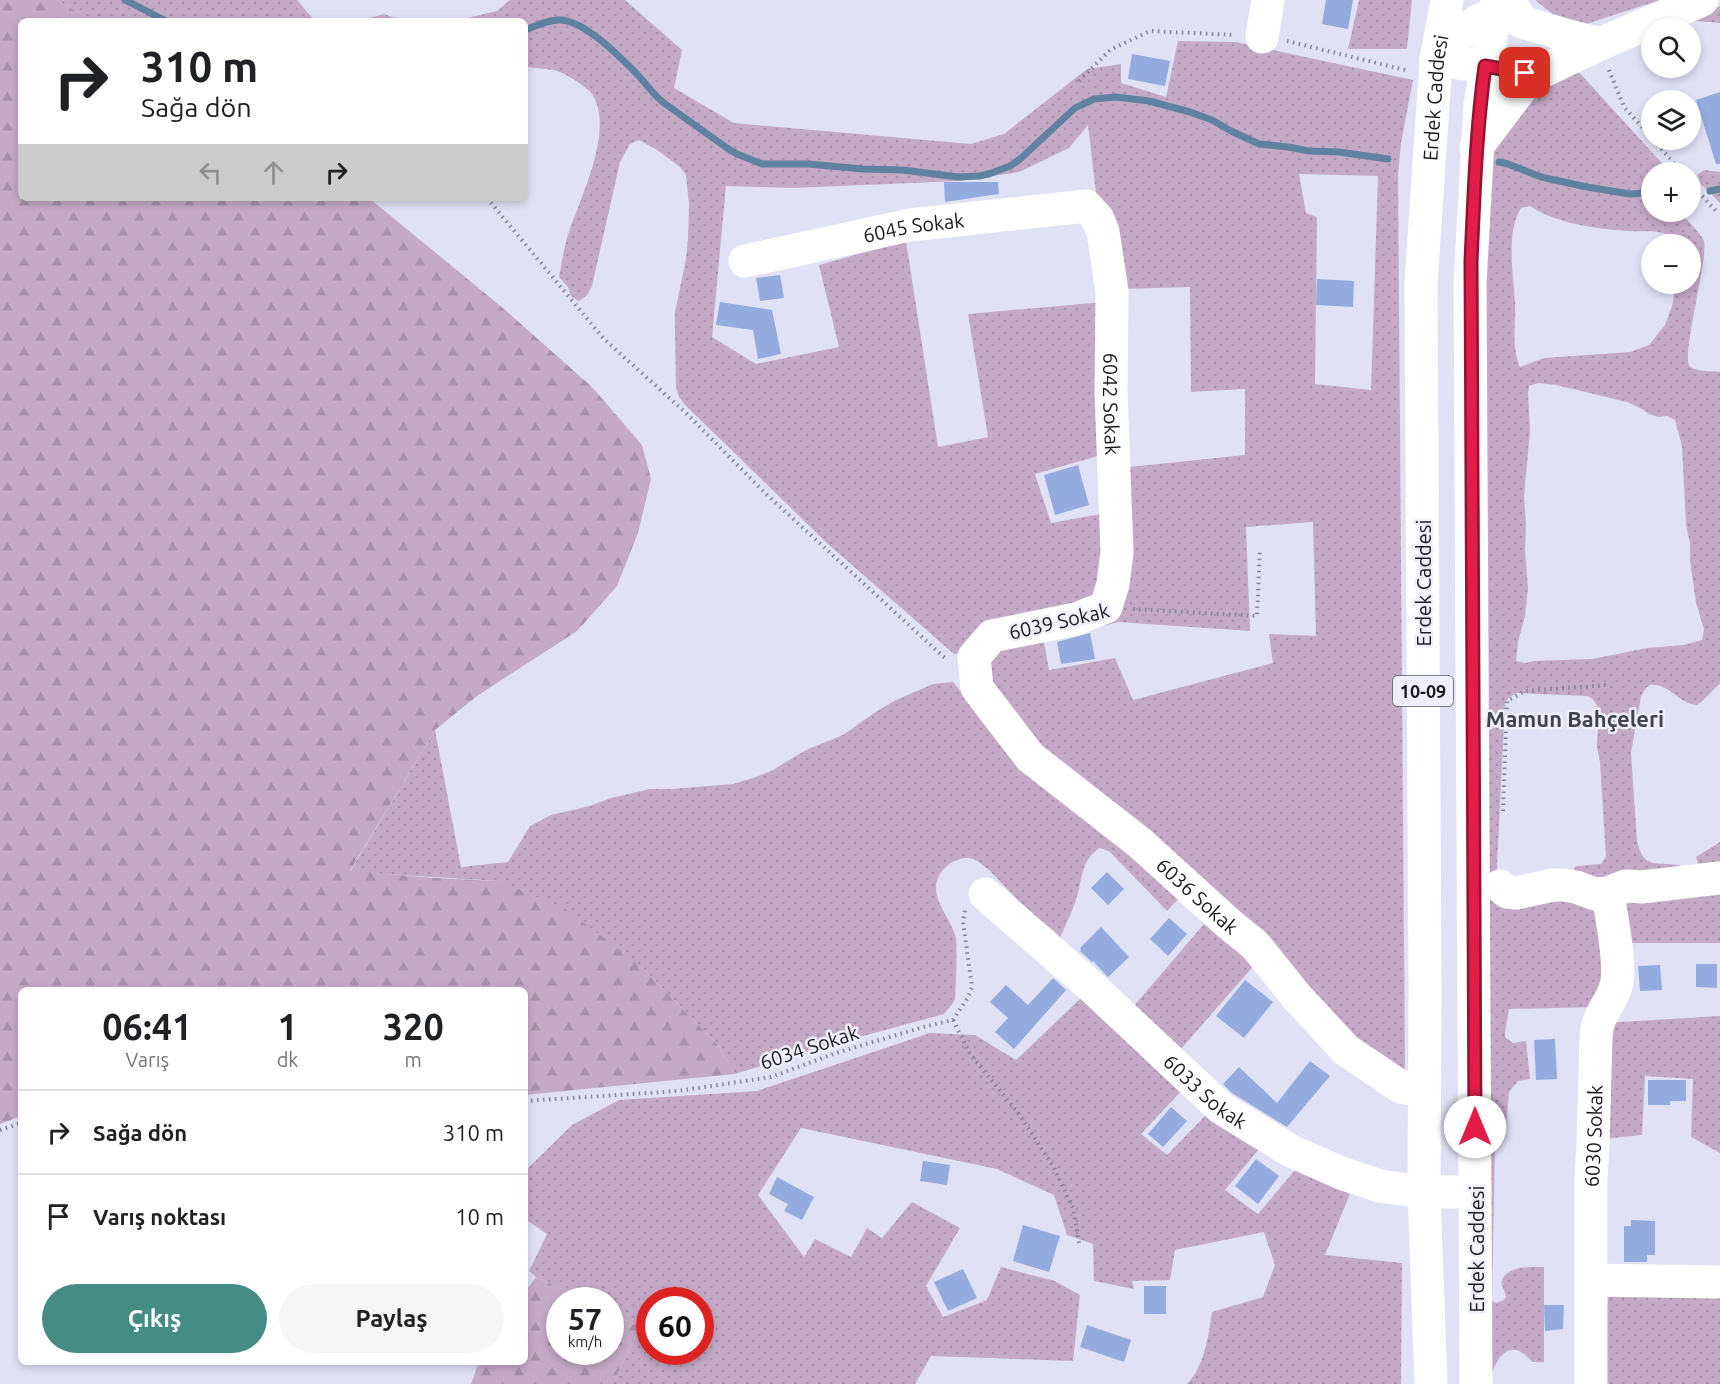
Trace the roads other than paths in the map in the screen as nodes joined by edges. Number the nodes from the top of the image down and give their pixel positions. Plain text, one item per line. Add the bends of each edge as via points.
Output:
1 (1268, 0) edge
2 (1447, 0) edge
3 (1702, 0) edge
4 (1514, 13) edge
5 (1262, 37) dead end
6 (1600, 44) junction
7 (1436, 60) junction
8 (1485, 66) junction
9 (1540, 73) junction
10 (1476, 148) junction
11 (1086, 206) joint
12 (745, 261) dead end
13 (1106, 607) joint
14 (977, 688) joint
15 (1720, 878) edge
16 (1500, 886) dead end
17 (1608, 893) junction
18 (985, 894) road end
19 (1424, 1092) junction
20 (1424, 1192) junction
21 (1475, 1192) junction
22 (1592, 1280) junction
23 (1720, 1282) edge
24 (1431, 1384) edge
25 (1476, 1384) edge
26 (1592, 1384) edge

1 - 5 main road
2 - 7 main road, Erdek Caddesi / 10-09
3 - 6 main road
4 - 6 main road
4 - 7 main road via 1475,21
4 - 8 main road, Erdek Caddesi / 10-09
4 - 9 main road via 1550,46 1550,55
6 - 9 main road
7 - 8 main road
7 - 19 main road, Erdek Caddesi / 10-09 via 1421,283
8 - 9 main road
8 - 10 main road, Erdek Caddesi / 10-09
9 - 10 main road via 1523,86
10 - 21 main road, Erdek Caddesi / 10-09 via 1470,283
11 - 12 main road, 6045 Sokak via 910,225
11 - 13 main road, 6042 Sokak via 1103,232 1112,291 1111,393 1118,552
13 - 14 main road, 6039 Sokak via 1076,618 992,636 974,657
14 - 19 main road, 6036 Sokak via 1030,757 1140,843 1255,945 1346,1050 1401,1087
15 - 17 main road via 1626,886
16 - 17 main road via 1516,893 1553,885
17 - 22 main road, 6030 Sokak via 1618,966 1617,984 1597,1025
18 - 20 main road, 6033 Sokak via 1221,1108 1292,1151 1341,1173 1380,1186
19 - 20 main road, Erdek Caddesi / 10-09
20 - 21 main road, 6033 Sokak
20 - 24 main road, Erdek Caddesi / 10-09
21 - 25 main road, Erdek Caddesi / 10-09
22 - 23 main road
22 - 26 main road, 6030 Sokak

